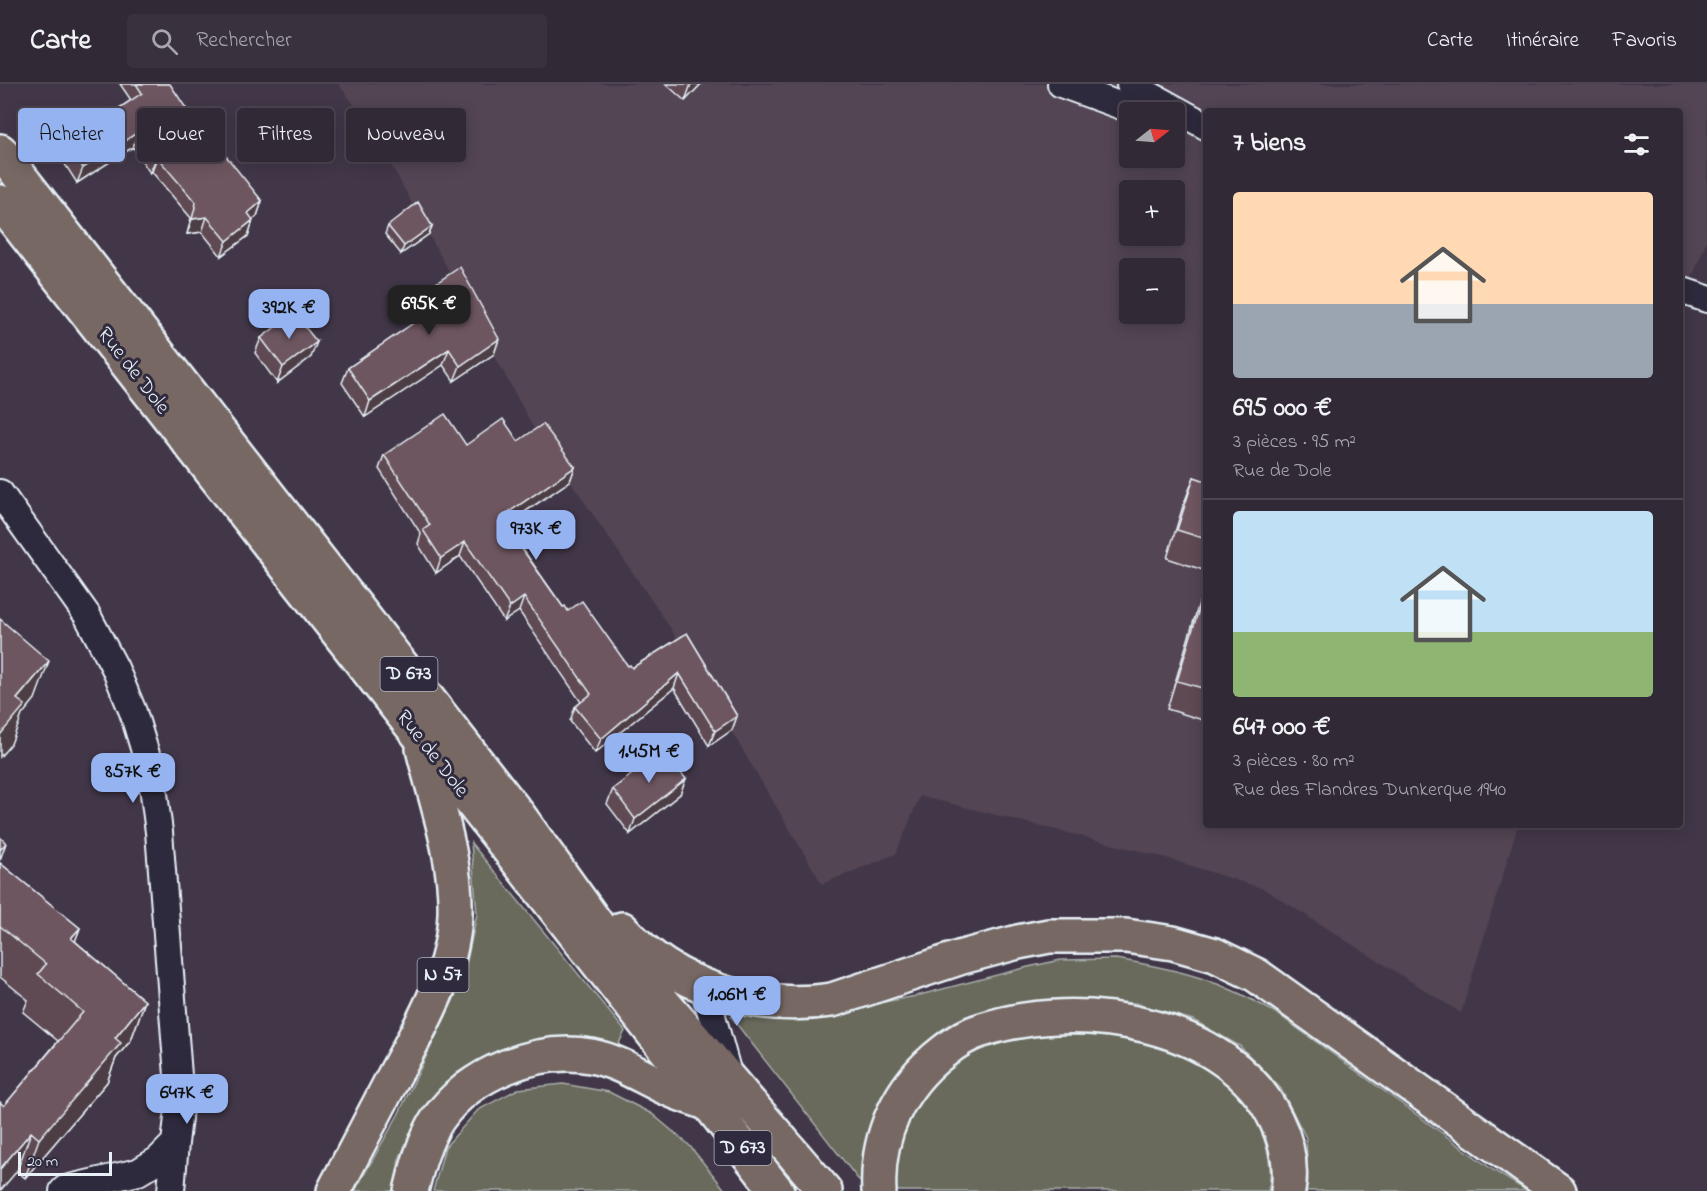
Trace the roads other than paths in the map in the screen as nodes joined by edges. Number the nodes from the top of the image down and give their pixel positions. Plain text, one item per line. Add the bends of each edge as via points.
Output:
1 (1061, 84) edge
2 (1130, 84) edge
3 (1119, 105) edge
4 (1203, 124) edge
5 (1185, 130) edge
6 (1203, 137) edge
7 (0, 151) edge
8 (0, 202) edge
9 (1683, 291) edge
10 (1707, 299) edge
11 (0, 493) edge
12 (420, 739) junction
13 (520, 817) junction
14 (704, 987) junction
15 (729, 1077) junction
16 (709, 1104) junction
17 (175, 1143) junction
18 (63, 1191) edge
19 (171, 1191) edge
20 (334, 1191) edge
21 (411, 1191) edge
22 (777, 1191) edge
23 (825, 1191) edge
24 (879, 1191) edge
25 (1288, 1191) edge
26 (1559, 1191) edge

1 - 3 street
2 - 4 street
5 - 6 street
7 - 13 main road, Rue de Dole / D 673
8 - 12 main road, Rue de Dole / D 673
9 - 10 street
11 - 17 street via 87,615 116,668 151,771 180,1101
12 - 16 main road, Rue de Dole / D 673
12 - 20 main road, N 57 via 453,874 455,914 449,957 423,1022
13 - 14 main road via 632,941 665,967
13 - 15 main road, Rue de Dole / D 673 via 601,930
14 - 15 street, Rue de Dole
14 - 26 main road via 773,1003 811,1003 861,992 962,957 1049,936 1126,936 1173,943 1215,955 1256,975
15 - 23 main road, Rue de Dole / D 673
16 - 21 main road via 591,1056 559,1054 516,1062 484,1077 456,1098 437,1120 422,1152
16 - 22 main road, Rue de Dole / D 673
17 - 18 street via 138,1172
17 - 19 street
24 - 25 main road via 884,1137 896,1105 932,1061 954,1043 980,1030 1044,1018 1080,1017 1166,1030 1233,1065 1270,1107 1282,1132 1289,1159

